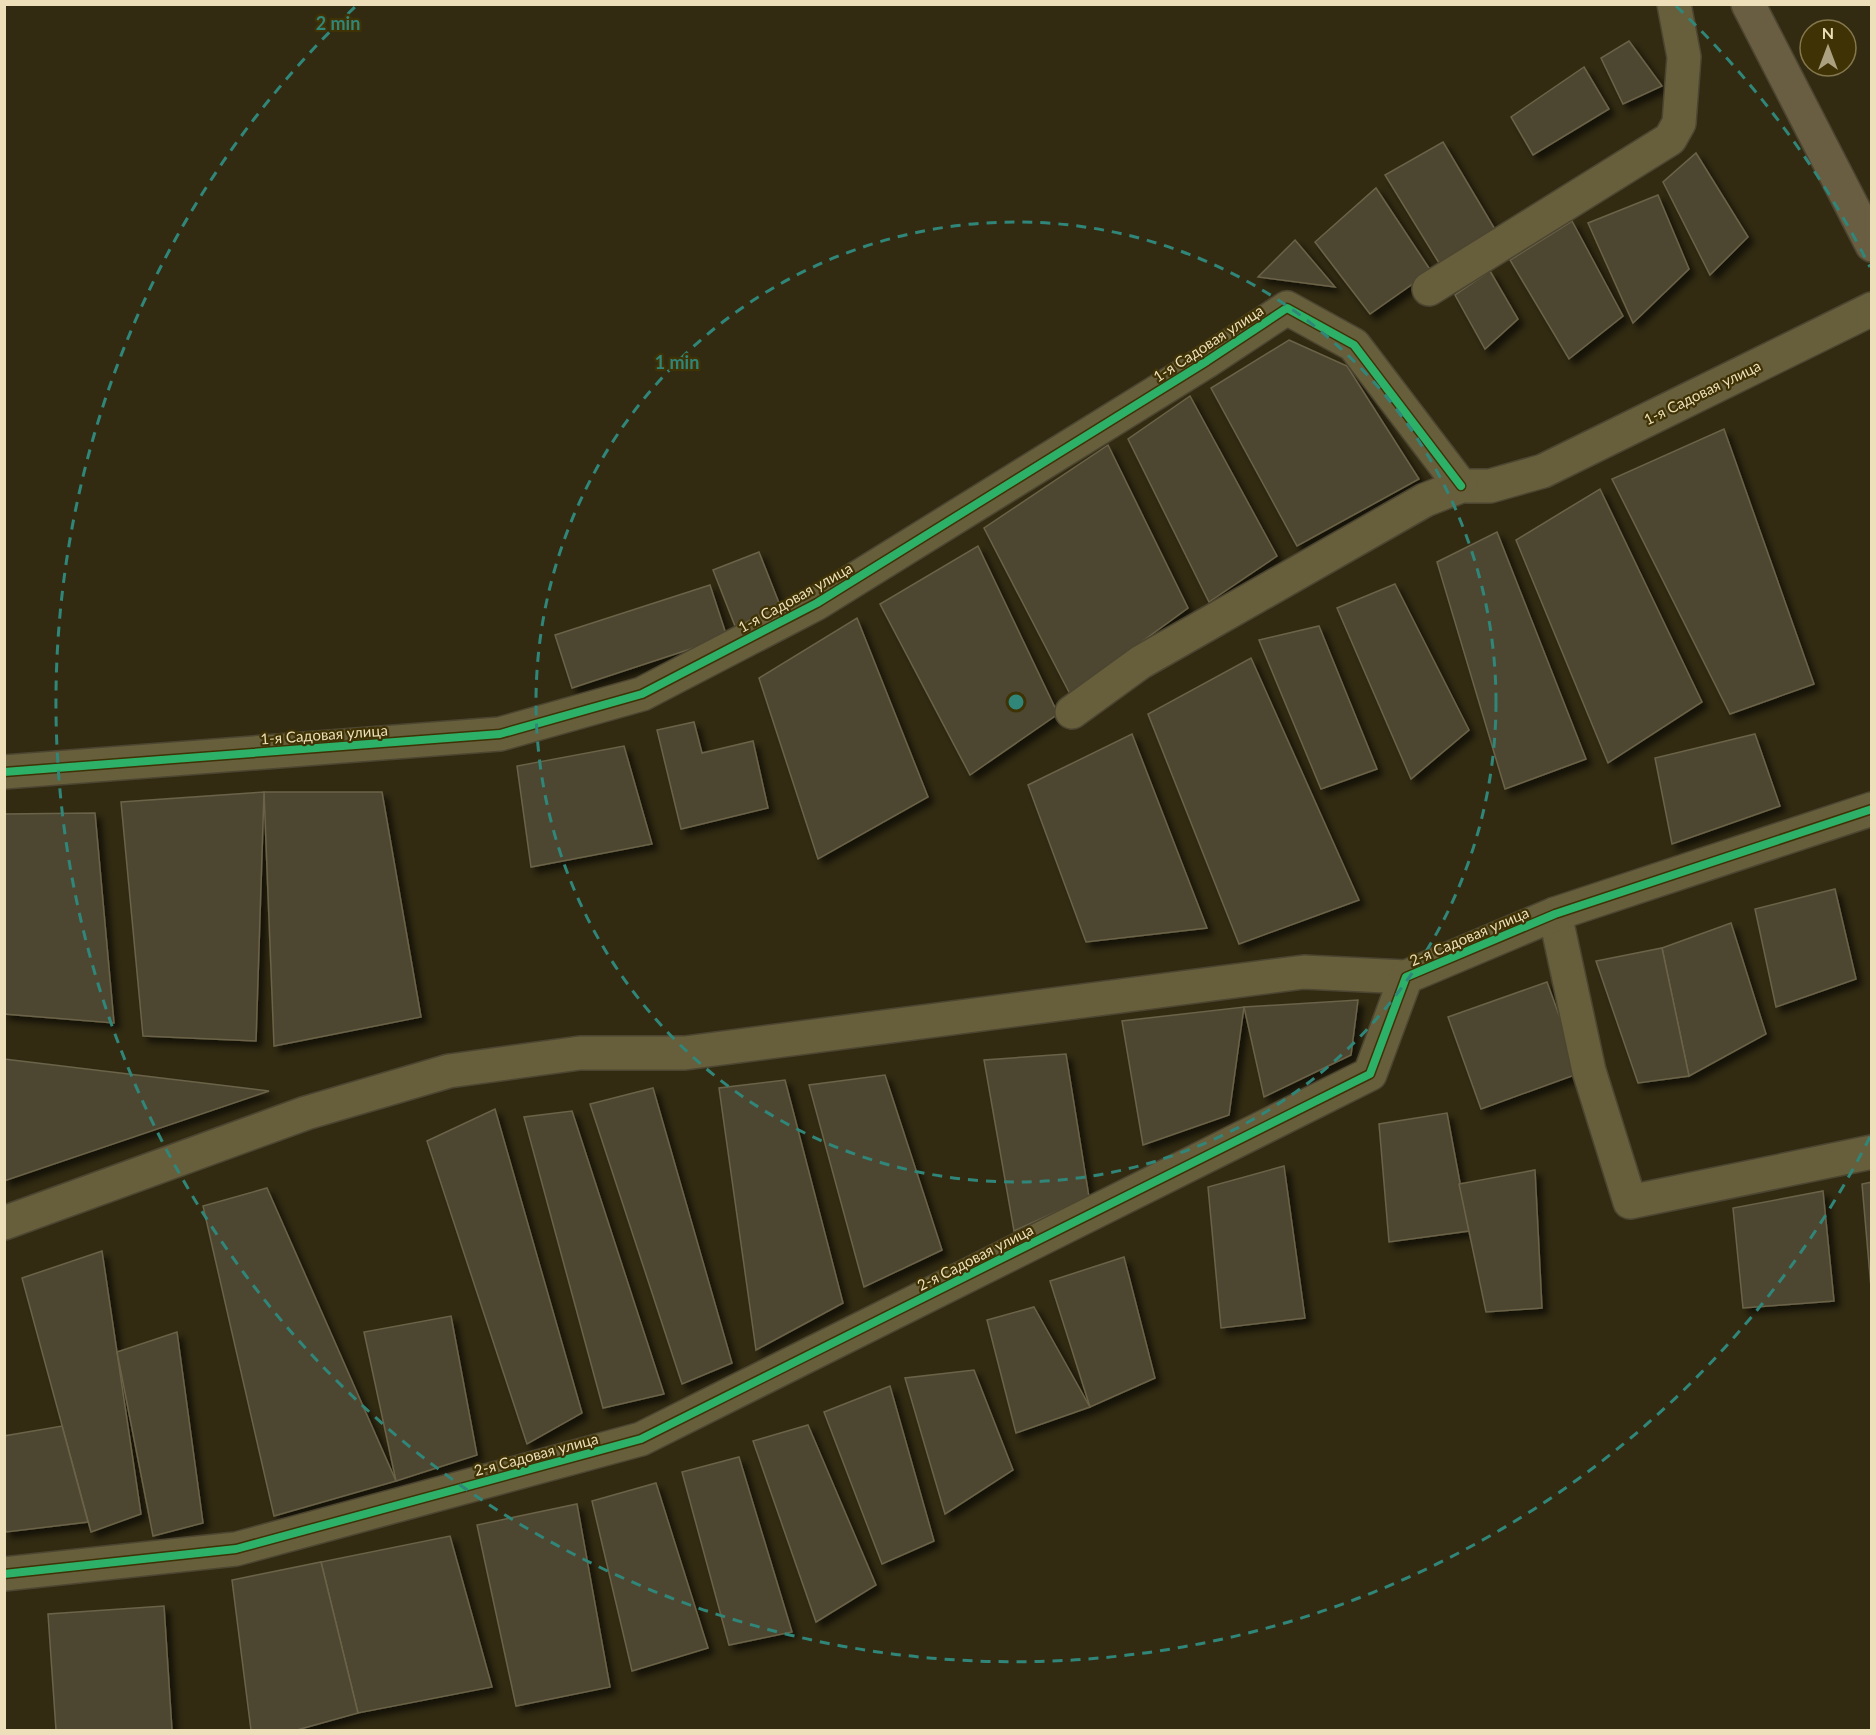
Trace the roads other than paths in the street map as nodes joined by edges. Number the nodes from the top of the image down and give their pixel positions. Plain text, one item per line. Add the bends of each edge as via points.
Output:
1 (1674, 4) edge
2 (1748, 4) edge
3 (1872, 245) edge
4 (1429, 289) dead end
5 (1872, 309) edge
6 (1461, 486) junction
7 (1072, 712) dead end
8 (4, 772) edge
9 (1872, 809) edge
10 (1555, 914) junction
11 (1407, 977) junction
12 (1872, 1152) edge
13 (4, 1223) edge
14 (4, 1574) edge

1 - 4 street via 1684,57 1679,123 1670,140
2 - 3 main road
5 - 6 street, 1-я Садовая улица via 1543,471 1490,486
6 - 7 street, 1-я Садовая улица via 1425,500 1141,662
6 - 8 street, 1-я Садовая улица via 1354,345 1287,308 817,603 642,694 500,734
9 - 10 street, 2-я Садовая улица
10 - 11 street, 2-я Садовая улица
10 - 12 street via 1589,1071 1630,1202
11 - 13 street via 1304,972 686,1053 580,1053 449,1071 306,1113
11 - 14 street, 2-я Садовая улица via 1370,1074 641,1439 236,1549

